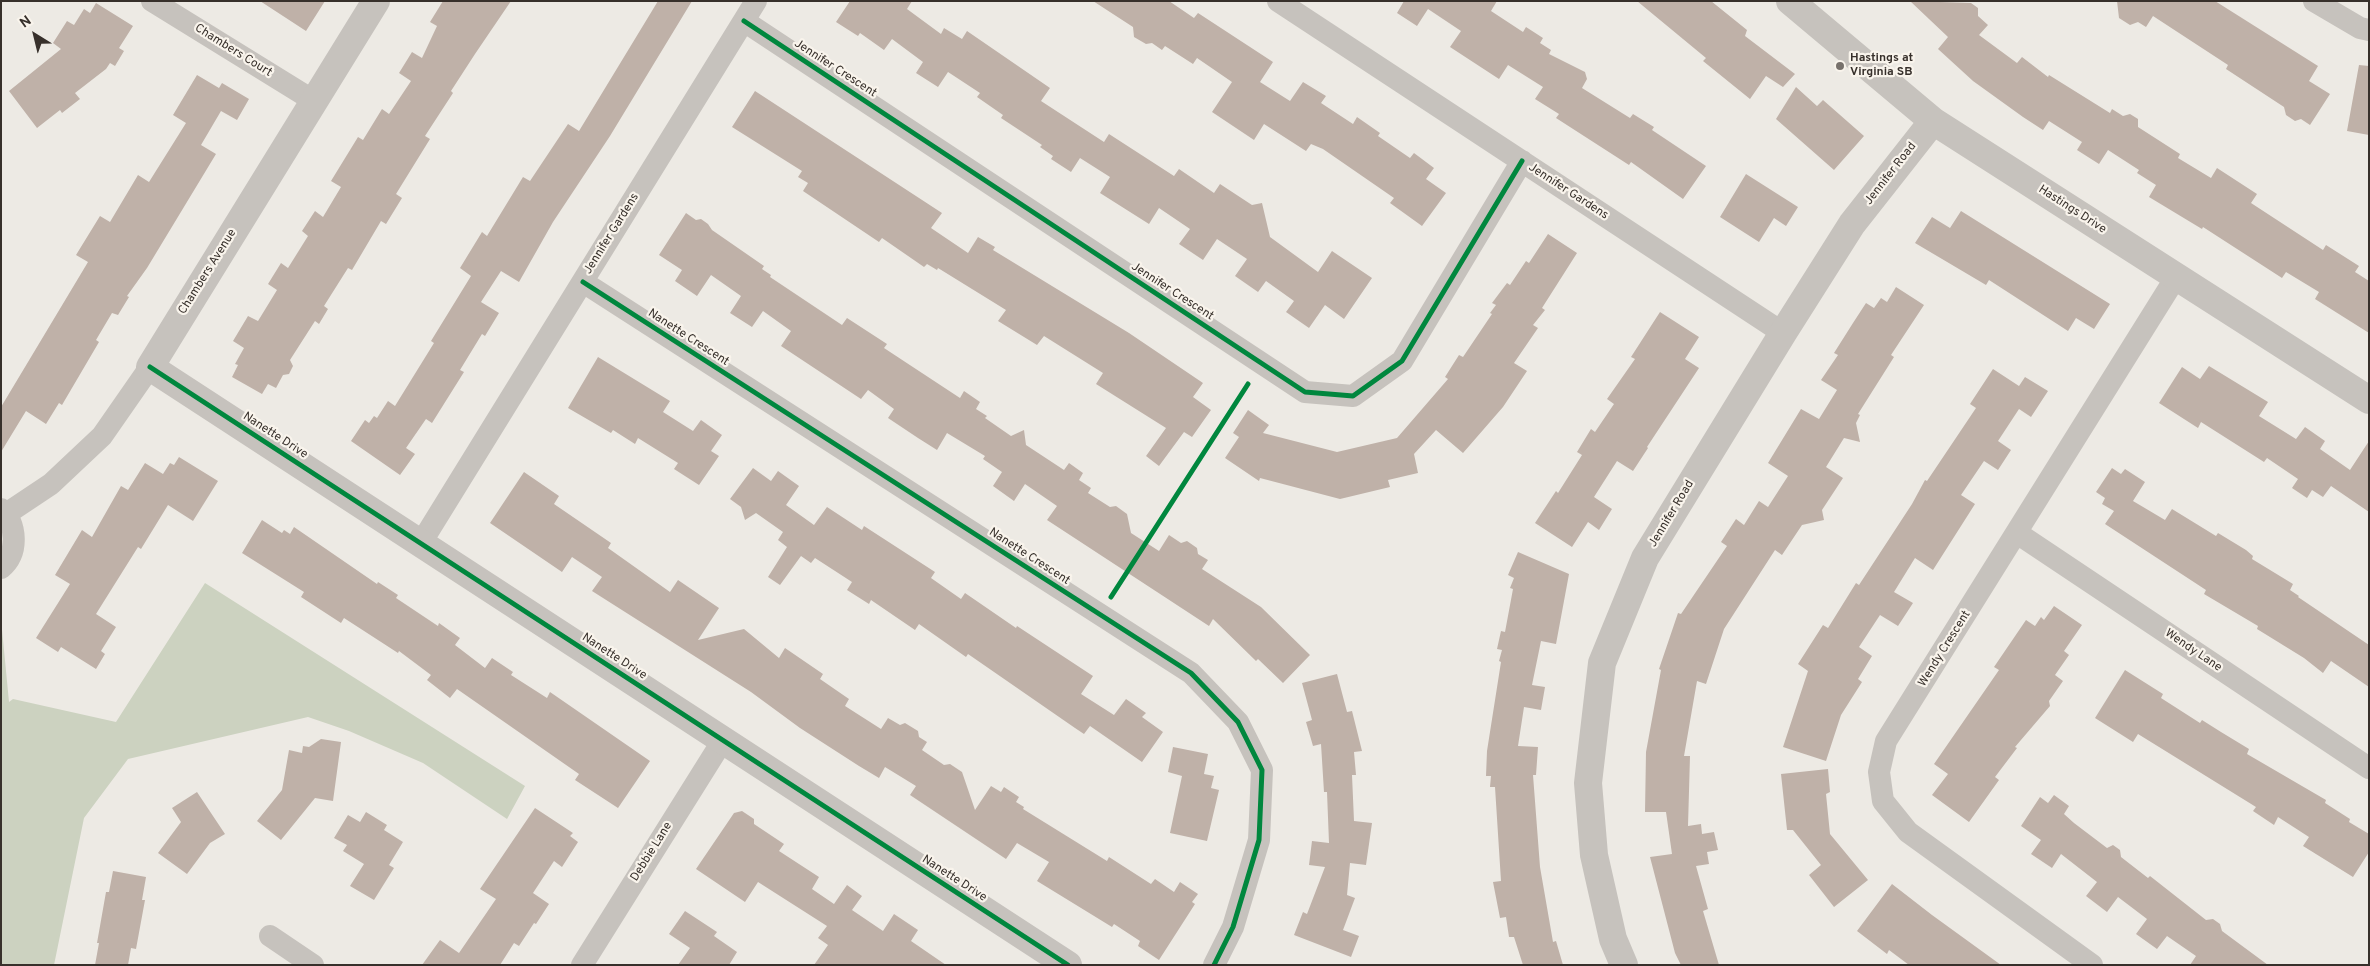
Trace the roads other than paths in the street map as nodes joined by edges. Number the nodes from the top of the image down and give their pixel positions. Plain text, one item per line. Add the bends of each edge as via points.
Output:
1 (152, 1) edge
2 (376, 1) edge
3 (756, 1) edge
4 (1278, 1) edge
5 (1790, 1) edge
6 (2314, 1) edge
7 (744, 20) junction
8 (2369, 30) edge
9 (314, 101) junction
10 (1933, 121) junction
11 (1522, 161) junction
12 (2176, 277) junction
13 (583, 282) junction
14 (1782, 333) junction
15 (150, 367) junction
16 (2369, 400) edge
17 (4, 511) edge
18 (2017, 533) junction
19 (421, 543) junction
20 (1, 568) edge
21 (723, 740) junction
22 (2369, 768) edge
23 (270, 936) dead end
24 (313, 965) edge
25 (582, 965) edge
26 (1068, 965) edge
27 (1214, 965) edge
28 (1624, 965) edge
29 (2092, 965) edge

1 - 9 street, Chambers Court
2 - 9 street, Chambers Avenue
3 - 7 street, Jennifer Gardens
4 - 11 street, Jennifer Gardens
5 - 10 street, Hastings Drive
6 - 8 street
7 - 11 street, Jennifer Crescent via 1305,392 1353,396 1402,361
7 - 13 street, Jennifer Gardens
9 - 15 street, Chambers Avenue
10 - 12 street, Hastings Drive
10 - 14 street, Jennifer Road via 1852,224
11 - 14 street, Jennifer Gardens
12 - 16 street, Hastings Drive
12 - 18 street, Wendy Crescent
13 - 19 street, Jennifer Gardens
13 - 27 street, Nanette Crescent via 1191,673 1238,722 1262,770 1259,840 1233,927
14 - 28 street, Jennifer Road via 1645,558 1602,663 1589,792 1594,855 1613,938
15 - 17 street, Chambers Avenue via 102,436 51,484
15 - 19 street, Nanette Drive
17 - 20 street, Chambers Avenue via 13,526 14,540 11,553
18 - 22 street, Wendy Lane
18 - 29 street, Wendy Crescent via 1886,741 1879,772 1883,801 1908,832
19 - 21 street, Nanette Drive
21 - 25 street, Debbie Lane
21 - 26 street, Nanette Drive
23 - 24 street

